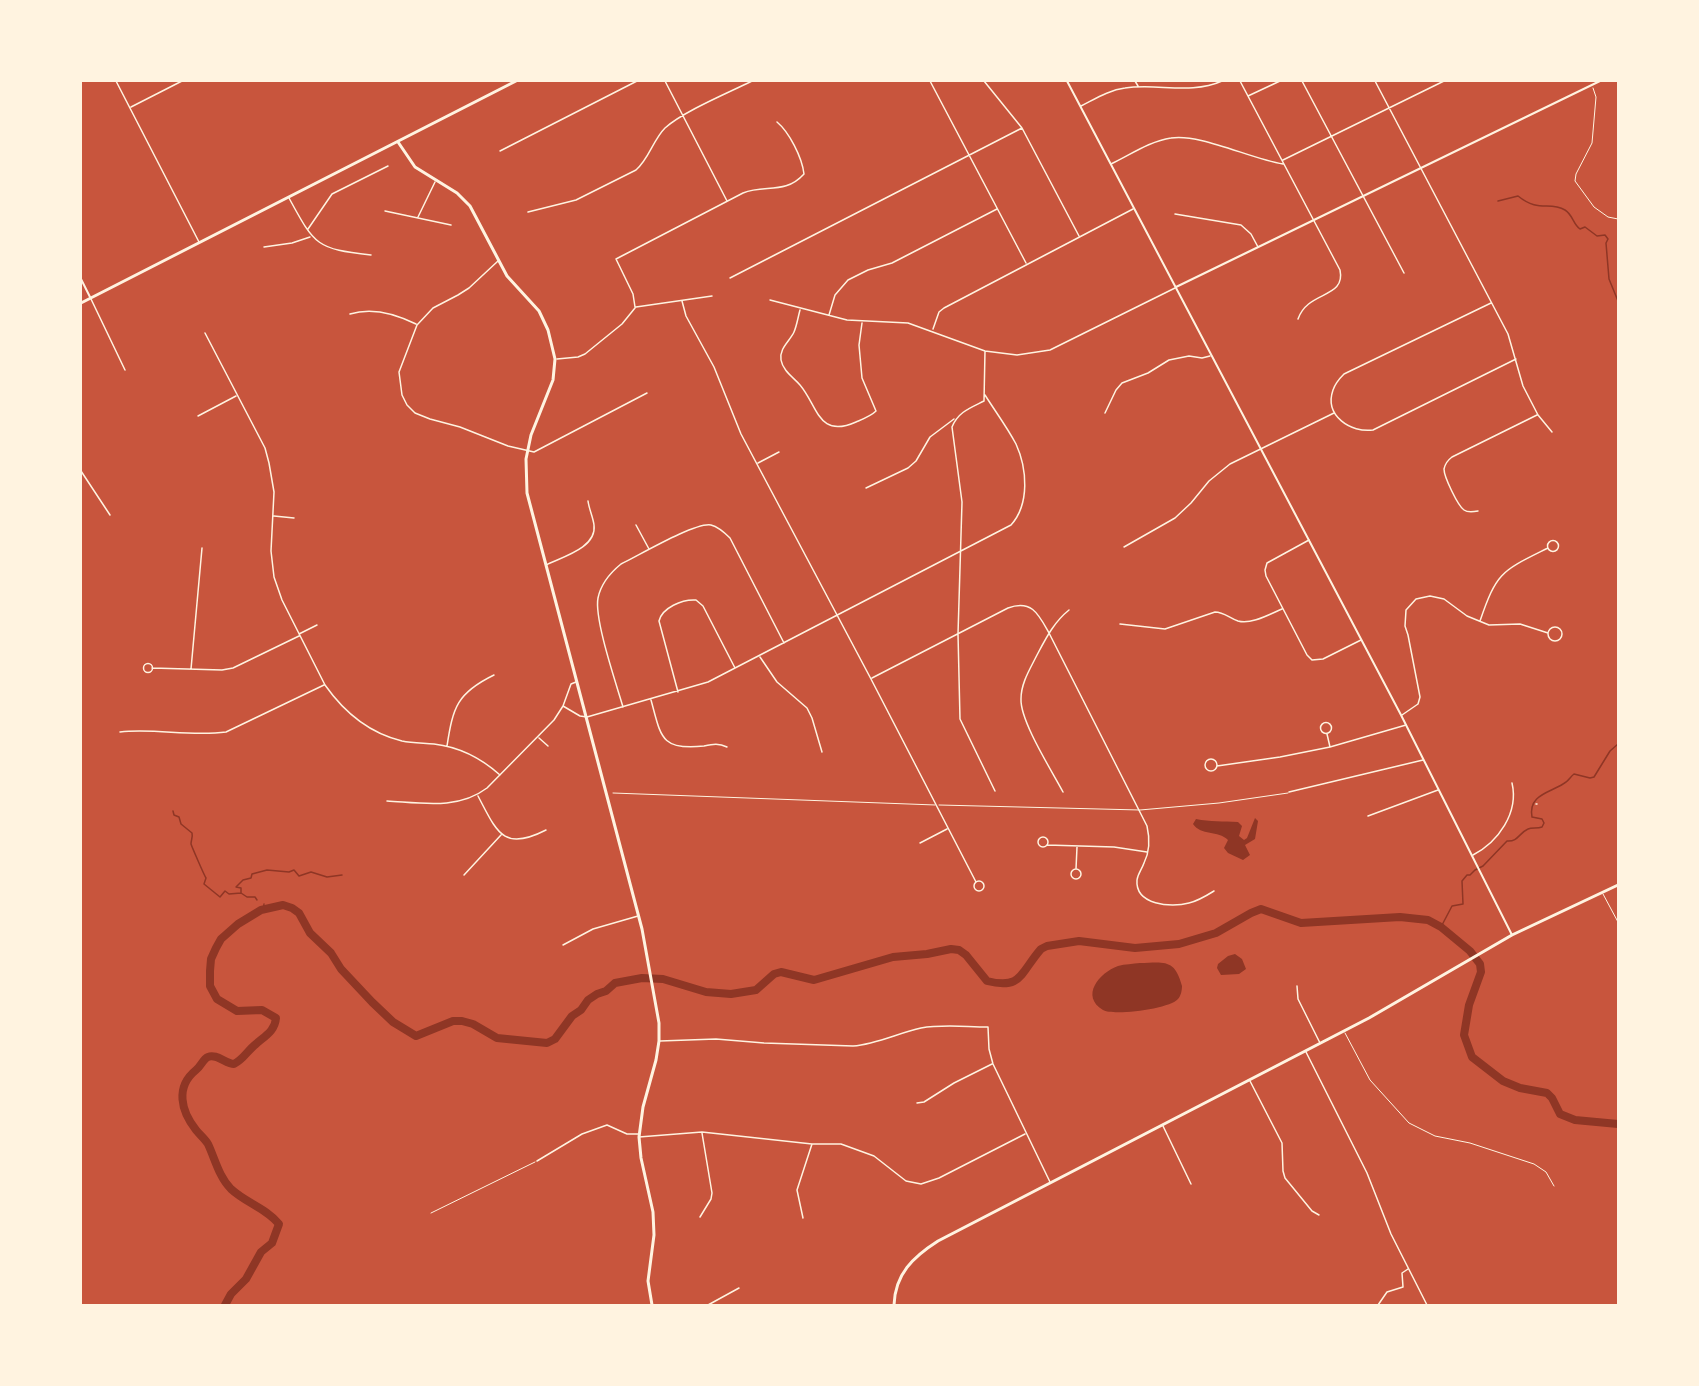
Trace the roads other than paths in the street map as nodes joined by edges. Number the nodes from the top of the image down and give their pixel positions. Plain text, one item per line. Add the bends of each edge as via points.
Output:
1 (116, 81) edge
2 (182, 81) edge
3 (516, 81) edge
4 (637, 81) edge
5 (665, 81) edge
6 (752, 81) edge
7 (930, 81) edge
8 (984, 81) edge
9 (1067, 81) edge
10 (1135, 81) edge
11 (1222, 81) edge
12 (1240, 81) edge
13 (1280, 81) edge
14 (1302, 81) edge
15 (1375, 81) edge
16 (1444, 81) edge
17 (1600, 81) edge
18 (1591, 85) junction
19 (1138, 87) junction
20 (1248, 96) junction
21 (1080, 106) junction
22 (130, 107) junction
23 (1389, 108) junction
24 (683, 116) junction
25 (777, 122) dead end
26 (1022, 128) junction
27 (1331, 136) junction
28 (398, 142) junction
29 (500, 151) dead end
30 (969, 154) junction
31 (1282, 160) junction
32 (1110, 164) junction
33 (1284, 165) junction
34 (388, 166) dead end
35 (1421, 169) junction
36 (436, 181) junction
37 (1363, 196) junction
38 (289, 197) junction
39 (728, 202) junction
40 (997, 209) junction
41 (1134, 209) junction
42 (385, 211) dead end
43 (528, 212) dead end
44 (1175, 214) dead end
45 (418, 217) junction
46 (1618, 219) edge
47 (1314, 221) junction
48 (451, 225) dead end
49 (307, 230) junction
50 (310, 236) junction
51 (1079, 237) junction
52 (199, 243) junction
53 (264, 247) dead end
54 (1258, 247) junction
55 (371, 255) dead end
56 (498, 260) junction
57 (1026, 264) junction
58 (1404, 273) dead end
59 (730, 278) dead end
60 (81, 279) edge
61 (1175, 288) junction
62 (712, 296) dead end
63 (91, 298) junction
64 (770, 300) dead end
65 (682, 301) junction
66 (81, 303) edge
67 (1491, 303) junction
68 (635, 308) junction
69 (801, 308) junction
70 (350, 314) dead end
71 (828, 316) junction
72 (1298, 319) dead end
73 (862, 322) junction
74 (417, 325) junction
75 (932, 330) junction
76 (205, 333) dead end
77 (985, 351) junction
78 (1210, 355) junction
79 (555, 359) junction
80 (1516, 359) junction
81 (125, 370) dead end
82 (647, 393) dead end
83 (985, 395) junction
84 (237, 396) junction
85 (1335, 412) junction
86 (1105, 413) dead end
87 (1538, 415) junction
88 (198, 416) dead end
89 (955, 418) junction
90 (1552, 432) dead end
91 (1260, 449) junction
92 (528, 450) junction
93 (779, 452) dead end
94 (757, 464) junction
95 (81, 471) edge
96 (866, 488) dead end
97 (588, 501) dead end
98 (1478, 511) dead end
99 (110, 515) dead end
100 (274, 516) junction
101 (294, 518) dead end
102 (636, 525) dead end
103 (1309, 540) junction
104 (1124, 547) dead end
105 (202, 548) dead end
106 (1548, 548) dead end
107 (649, 550) junction
108 (959, 553) junction
109 (545, 566) junction
110 (1283, 608) junction
111 (1069, 610) dead end
112 (838, 616) junction
113 (1480, 622) junction
114 (1120, 624) dead end
115 (317, 625) dead end
116 (1049, 633) junction
117 (1548, 633) junction
118 (958, 634) junction
119 (300, 635) junction
120 (1362, 640) junction
121 (784, 644) junction
122 (759, 656) junction
123 (153, 668) dead end
124 (735, 669) junction
125 (191, 670) junction
126 (494, 675) dead end
127 (871, 679) junction
128 (576, 682) junction
129 (325, 685) junction
130 (678, 692) junction
131 (651, 699) junction
132 (563, 706) junction
133 (623, 707) junction
134 (1401, 715) junction
135 (587, 717) junction
136 (1406, 725) junction
137 (120, 732) dead end
138 (1327, 734) dead end
139 (539, 737) junction
140 (447, 746) junction
141 (548, 746) dead end
142 (727, 747) dead end
143 (1330, 747) junction
144 (822, 752) dead end
145 (1424, 759) junction
146 (1217, 766) dead end
147 (500, 775) junction
148 (1512, 783) dead end
149 (995, 790) dead end
150 (1439, 790) junction
151 (1063, 792) dead end
152 (1290, 792) joint
153 (612, 793) dead end
154 (477, 796) junction
155 (387, 801) dead end
156 (935, 805) junction
157 (1140, 810) junction
158 (1368, 816) dead end
159 (947, 828) junction
160 (546, 830) dead end
161 (501, 834) junction
162 (920, 843) dead end
163 (1047, 844) dead end
164 (1077, 846) junction
165 (1148, 852) junction
166 (1473, 855) junction
167 (1076, 869) dead end
168 (464, 875) dead end
169 (976, 882) dead end
170 (1618, 885) edge
171 (1214, 891) dead end
172 (1602, 892) junction
173 (639, 916) junction
174 (1618, 922) edge
175 (1512, 935) junction
176 (563, 945) dead end
177 (1297, 986) dead end
178 (1344, 1031) junction
179 (659, 1041) junction
180 (1321, 1044) junction
181 (1306, 1051) junction
182 (993, 1064) junction
183 (1250, 1080) junction
184 (917, 1103) dead end
185 (1163, 1125) junction
186 (702, 1132) junction
187 (1026, 1134) junction
188 (639, 1135) junction
189 (812, 1144) junction
190 (537, 1161) joint
191 (1051, 1183) junction
192 (1191, 1184) dead end
193 (1554, 1186) dead end
194 (431, 1212) dead end
195 (1319, 1215) dead end
196 (700, 1217) dead end
197 (803, 1218) dead end
198 (1409, 1269) junction
199 (739, 1288) dead end
200 (652, 1305) edge
201 (708, 1305) edge
202 (894, 1305) edge
203 (1378, 1305) edge
204 (1427, 1305) edge

1 - 22 street
2 - 22 street
3 - 28 main road
4 - 29 street
5 - 24 street
6 - 24 street
7 - 30 street
8 - 26 street
9 - 21 street
10 - 19 street
11 - 19 street via 1206,87
12 - 20 street
13 - 20 street
14 - 27 street
15 - 23 street
16 - 23 street
17 - 18 street
18 - 35 street
18 - 46 lane via 1596,97 1593,138 1575,181 1601,213
19 - 21 street via 1118,89
20 - 31 street
21 - 32 street
22 - 52 street
23 - 27 street
23 - 35 street
24 - 39 street
24 - 43 street via 663,130 636,170 576,200
25 - 39 street via 801,161 804,174 787,186 749,190
26 - 30 street
26 - 51 street
27 - 31 street
27 - 37 street
28 - 36 main road via 415,167
28 - 38 main road
30 - 40 street
30 - 59 street
31 - 33 street
32 - 33 street via 1158,141 1182,137
32 - 41 street
33 - 47 street
34 - 49 street via 332,194
35 - 37 street
35 - 67 street
36 - 45 street
36 - 56 main road via 470,206
37 - 47 street
37 - 58 street
38 - 49 street
38 - 52 main road
39 - 68 street via 616,259 633,294
40 - 57 street
40 - 71 street via 892,263 848,280 835,295
41 - 51 street
41 - 61 street
42 - 45 street
44 - 54 street via 1241,225
45 - 48 street
47 - 54 street
47 - 72 street via 1340,270 1340,285 1305,305
49 - 50 street
50 - 53 street
50 - 55 street via 333,249
51 - 57 street
52 - 63 main road
54 - 61 street
56 - 74 street via 469,288 433,308
56 - 79 main road via 544,320
57 - 75 street via 944,308
60 - 63 street
61 - 77 street via 1050,350 1017,355
61 - 78 street
62 - 65 street
63 - 66 main road
63 - 81 street
64 - 69 street
65 - 68 street
65 - 94 street
67 - 80 street
67 - 85 street via 1344,374 1333,389
68 - 79 street via 585,354
69 - 71 street
69 - 73 street via 794,332 780,355 781,362 828,425 847,426 876,411 862,378
70 - 74 street via 378,312
71 - 73 street
73 - 75 street via 896,321
74 - 92 street via 399,372 407,405 430,419
75 - 77 street
76 - 84 street
77 - 83 street
78 - 86 street via 1169,360 1122,383
78 - 91 street
79 - 92 main road via 551,387 536,419
80 - 85 street via 1373,430 1352,429
80 - 87 street via 1523,386
82 - 92 street via 545,448
83 - 89 street via 984,401
83 - 108 street via 1017,448 1024,503 1011,525
84 - 88 street
84 - 100 street via 265,448 274,492
85 - 91 street
87 - 90 street
87 - 98 street via 1446,462 1445,476 1459,504 1470,513
89 - 96 street via 930,437 908,468
89 - 108 street via 952,438 962,501
91 - 103 street
91 - 104 street via 1216,475 1175,518
92 - 109 main road via 527,493
93 - 94 street
94 - 112 street
95 - 99 street
97 - 109 street via 594,524 591,540
100 - 101 street
100 - 119 street via 274,577
102 - 107 street
103 - 110 street via 1267,563 1266,576
103 - 120 street
105 - 125 street
106 - 113 street via 1502,574 1490,592
107 - 121 street via 695,528 718,528 730,538
107 - 133 street via 612,572 597,601
108 - 112 street
108 - 118 street
109 - 128 main road
110 - 114 street via 1264,617 1239,621 1215,612 1165,629
110 - 120 street via 1312,660 1323,659
111 - 116 street
112 - 121 street
112 - 127 street
113 - 117 street via 1499,626 1520,624
113 - 134 street via 1438,597 1423,596 1410,604 1405,626 1420,697 1418,704
115 - 119 street
116 - 118 street via 1034,610 1016,605
116 - 151 street via 1025,680 1021,700 1024,716
116 - 157 street
117 - 117 street via 1555,641 1562,636 1557,627
118 - 127 street
118 - 149 street via 960,719
119 - 125 street via 233,668
119 - 129 street
120 - 134 street
121 - 122 street
122 - 124 street
122 - 144 street via 777,682 807,708
123 - 125 street
124 - 130 street
124 - 130 street via 703,606 696,600 685,600 665,610 659,621
126 - 140 street via 474,685 458,704
127 - 156 street
128 - 132 street via 571,684
128 - 135 main road
129 - 137 street via 226,732
129 - 140 street via 342,708 376,732 403,741
130 - 131 street
131 - 133 street
131 - 142 street via 661,733 673,745
132 - 135 street
132 - 139 street
133 - 135 street
134 - 136 street
135 - 173 main road
136 - 143 street
136 - 145 street
138 - 143 street
139 - 141 street
139 - 147 street
140 - 147 street via 474,756
143 - 146 street
145 - 150 street
145 - 152 street
147 - 154 street
148 - 166 street via 1513,797 1504,828 1486,848
150 - 158 street
150 - 166 street
152 - 157 lane
153 - 156 lane
154 - 155 street via 452,804
154 - 161 street
156 - 157 lane
156 - 159 street
157 - 165 street via 1150,836
159 - 162 street
159 - 169 street
160 - 161 street via 517,840
161 - 168 street
163 - 164 street
164 - 165 street
164 - 167 street
165 - 171 street via 1137,884 1150,901 1177,906
166 - 175 street
170 - 172 main road
172 - 174 lane
172 - 175 main road
173 - 176 street via 593,929
173 - 179 main road
175 - 178 main road
177 - 180 street via 1298,999
178 - 180 main road
178 - 193 lane via 1370,1080 1409,1123 1435,1136 1534,1164 1546,1172
179 - 182 street via 716,1039 853,1046 922,1028 988,1027
179 - 188 main road
180 - 181 main road
181 - 183 main road
181 - 198 street via 1367,1173
182 - 184 street
182 - 187 street
183 - 185 main road
183 - 195 street via 1282,1143 1285,1178
185 - 191 main road
185 - 192 street
186 - 188 street
186 - 189 street
186 - 196 street via 712,1193
187 - 189 street via 921,1184 906,1181 874,1156 841,1144
187 - 191 street
188 - 190 street via 607,1125 582,1134
188 - 200 main road via 654,1219 648,1281
189 - 197 street via 797,1190
190 - 194 lane
191 - 202 main road via 921,1252 900,1277
198 - 203 street via 1402,1273 1403,1287 1388,1292
198 - 204 street
199 - 201 street

